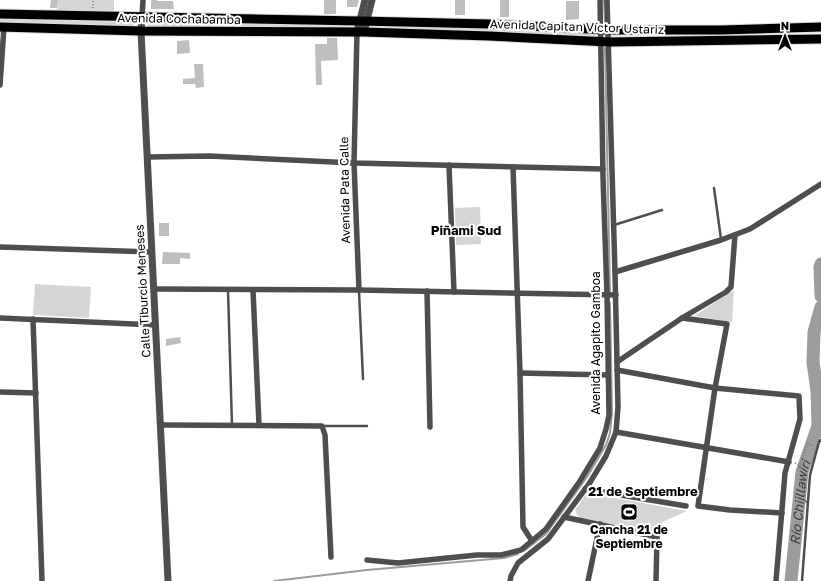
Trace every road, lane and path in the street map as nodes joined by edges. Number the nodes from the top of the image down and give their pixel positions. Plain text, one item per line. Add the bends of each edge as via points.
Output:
1 (143, 0) edge
2 (365, 0) edge
3 (372, 0) edge
4 (600, 0) edge
5 (607, 0) edge
6 (0, 14) edge
7 (142, 18) junction
8 (363, 21) junction
9 (2, 27) edge
10 (821, 27) edge
11 (605, 29) junction
12 (141, 31) junction
13 (361, 32) junction
14 (821, 39) edge
15 (605, 42) junction
16 (0, 85) edge
17 (147, 157) junction
18 (354, 163) junction
19 (449, 165) junction
20 (513, 167) junction
21 (603, 169) junction
22 (821, 184) edge
23 (714, 188) dead end
24 (662, 210) dead end
25 (614, 226) junction
26 (735, 235) junction
27 (721, 240) junction
28 (0, 247) edge
29 (152, 252) junction
30 (615, 272) junction
31 (154, 289) junction
32 (228, 290) junction
33 (253, 290) junction
34 (359, 290) junction
35 (427, 291) junction
36 (454, 292) junction
37 (517, 293) junction
38 (607, 295) junction
39 (616, 295) junction
40 (0, 318) edge
41 (682, 318) junction
42 (33, 319) junction
43 (156, 325) junction
44 (617, 362) junction
45 (617, 370) junction
46 (520, 373) junction
47 (608, 375) junction
48 (363, 380) dead end
49 (715, 388) junction
50 (0, 392) edge
51 (36, 393) junction
52 (160, 425) junction
53 (232, 425) junction
54 (259, 425) junction
55 (322, 426) junction
56 (367, 426) dead end
57 (430, 427) dead end
58 (616, 432) junction
59 (821, 440) edge
60 (707, 447) junction
61 (817, 447) dead end
62 (789, 462) junction
63 (585, 488) junction
64 (686, 506) dead end
65 (782, 512) junction
66 (564, 517) junction
67 (600, 524) junction
68 (532, 541) junction
69 (331, 557) dead end
70 (367, 560) dead end
71 (42, 581) edge
72 (168, 581) edge
73 (510, 581) edge
74 (588, 581) edge
75 (656, 581) edge
76 (776, 581) edge
77 (802, 581) edge

1 - 7 street, Calle Tiburcio Meneses
2 - 8 street, Avenida Pata Calle
3 - 8 street, Avenida Pata Calle
4 - 11 street, Avenida Agapito Gamboa
5 - 11 street, Avenida Agapito Gamboa
6 - 7 main road, Avenida Cochabamba
7 - 8 main road, Avenida Cochabamba
7 - 12 street, Calle Tiburcio Meneses
8 - 11 main road, Avenida Capitan Víctor Ustariz
8 - 13 street, Avenida Pata Calle
9 - 12 main road, Avenida Cochabamba
9 - 16 street
10 - 11 main road, Avenida Capitan Víctor Ustariz via 721,30
11 - 15 street, Avenida Agapito Gamboa
12 - 13 main road, Avenida Cochabamba
12 - 17 street, Calle Tiburcio Meneses
13 - 15 main road, Avenida Capitan Víctor Ustariz
13 - 18 street, Avenida Pata Calle
14 - 15 main road, Avenida Capitan Víctor Ustariz
15 - 21 street, Avenida Agapito Gamboa
15 - 25 street, Avenida Agapito Gamboa
17 - 18 street via 209,156
17 - 29 street, Calle Tiburcio Meneses
18 - 19 street
18 - 34 street, Avenida Pata Calle
19 - 20 street
19 - 36 street
20 - 21 street
20 - 37 street
21 - 38 street, Avenida Agapito Gamboa
22 - 26 street via 750,229
23 - 27 lane
24 - 25 lane
25 - 30 street, Avenida Agapito Gamboa
26 - 27 street
26 - 41 street via 731,287
27 - 30 street
28 - 29 street
29 - 31 street, Calle Tiburcio Meneses
30 - 39 street, Avenida Agapito Gamboa
31 - 32 street
31 - 43 street, Calle Tiburcio Meneses
32 - 33 street
32 - 53 lane
33 - 34 street
33 - 54 street
34 - 35 street
34 - 48 lane, Avenida Pata Calle
35 - 36 street
35 - 57 street
36 - 37 street
37 - 38 street
37 - 46 street
38 - 39 street
38 - 47 street, Avenida Agapito Gamboa
39 - 44 street, Avenida Agapito Gamboa
40 - 42 street
41 - 44 street
41 - 49 street via 727,324
42 - 43 street
42 - 51 street
43 - 52 street, Calle Tiburcio Meneses
44 - 45 street, Avenida Agapito Gamboa
45 - 49 street
45 - 58 street, Avenida Agapito Gamboa
46 - 47 street
46 - 68 street via 523,527
47 - 68 street, Avenida Agapito Gamboa via 608,415 600,448 546,529
49 - 60 street
49 - 62 street via 798,396 800,419
50 - 51 street
51 - 71 street
52 - 53 street
52 - 72 street, Calle Tiburcio Meneses
53 - 54 street
54 - 55 street
55 - 56 lane
55 - 69 street via 325,435
58 - 60 street
58 - 63 street, Avenida Agapito Gamboa via 606,456
59 - 77 lane via 810,475
60 - 62 street
60 - 65 street via 698,506
61 - 62 path via 807,443 800,465
62 - 65 street via 785,473
63 - 64 street
63 - 66 street, Avenida Agapito Gamboa
65 - 76 street
66 - 67 street
66 - 73 street, Avenida Agapito Gamboa via 548,540 518,563
67 - 74 street
67 - 75 street via 657,537
68 - 70 street, Avenida Agapito Gamboa via 521,550 501,555 398,563

